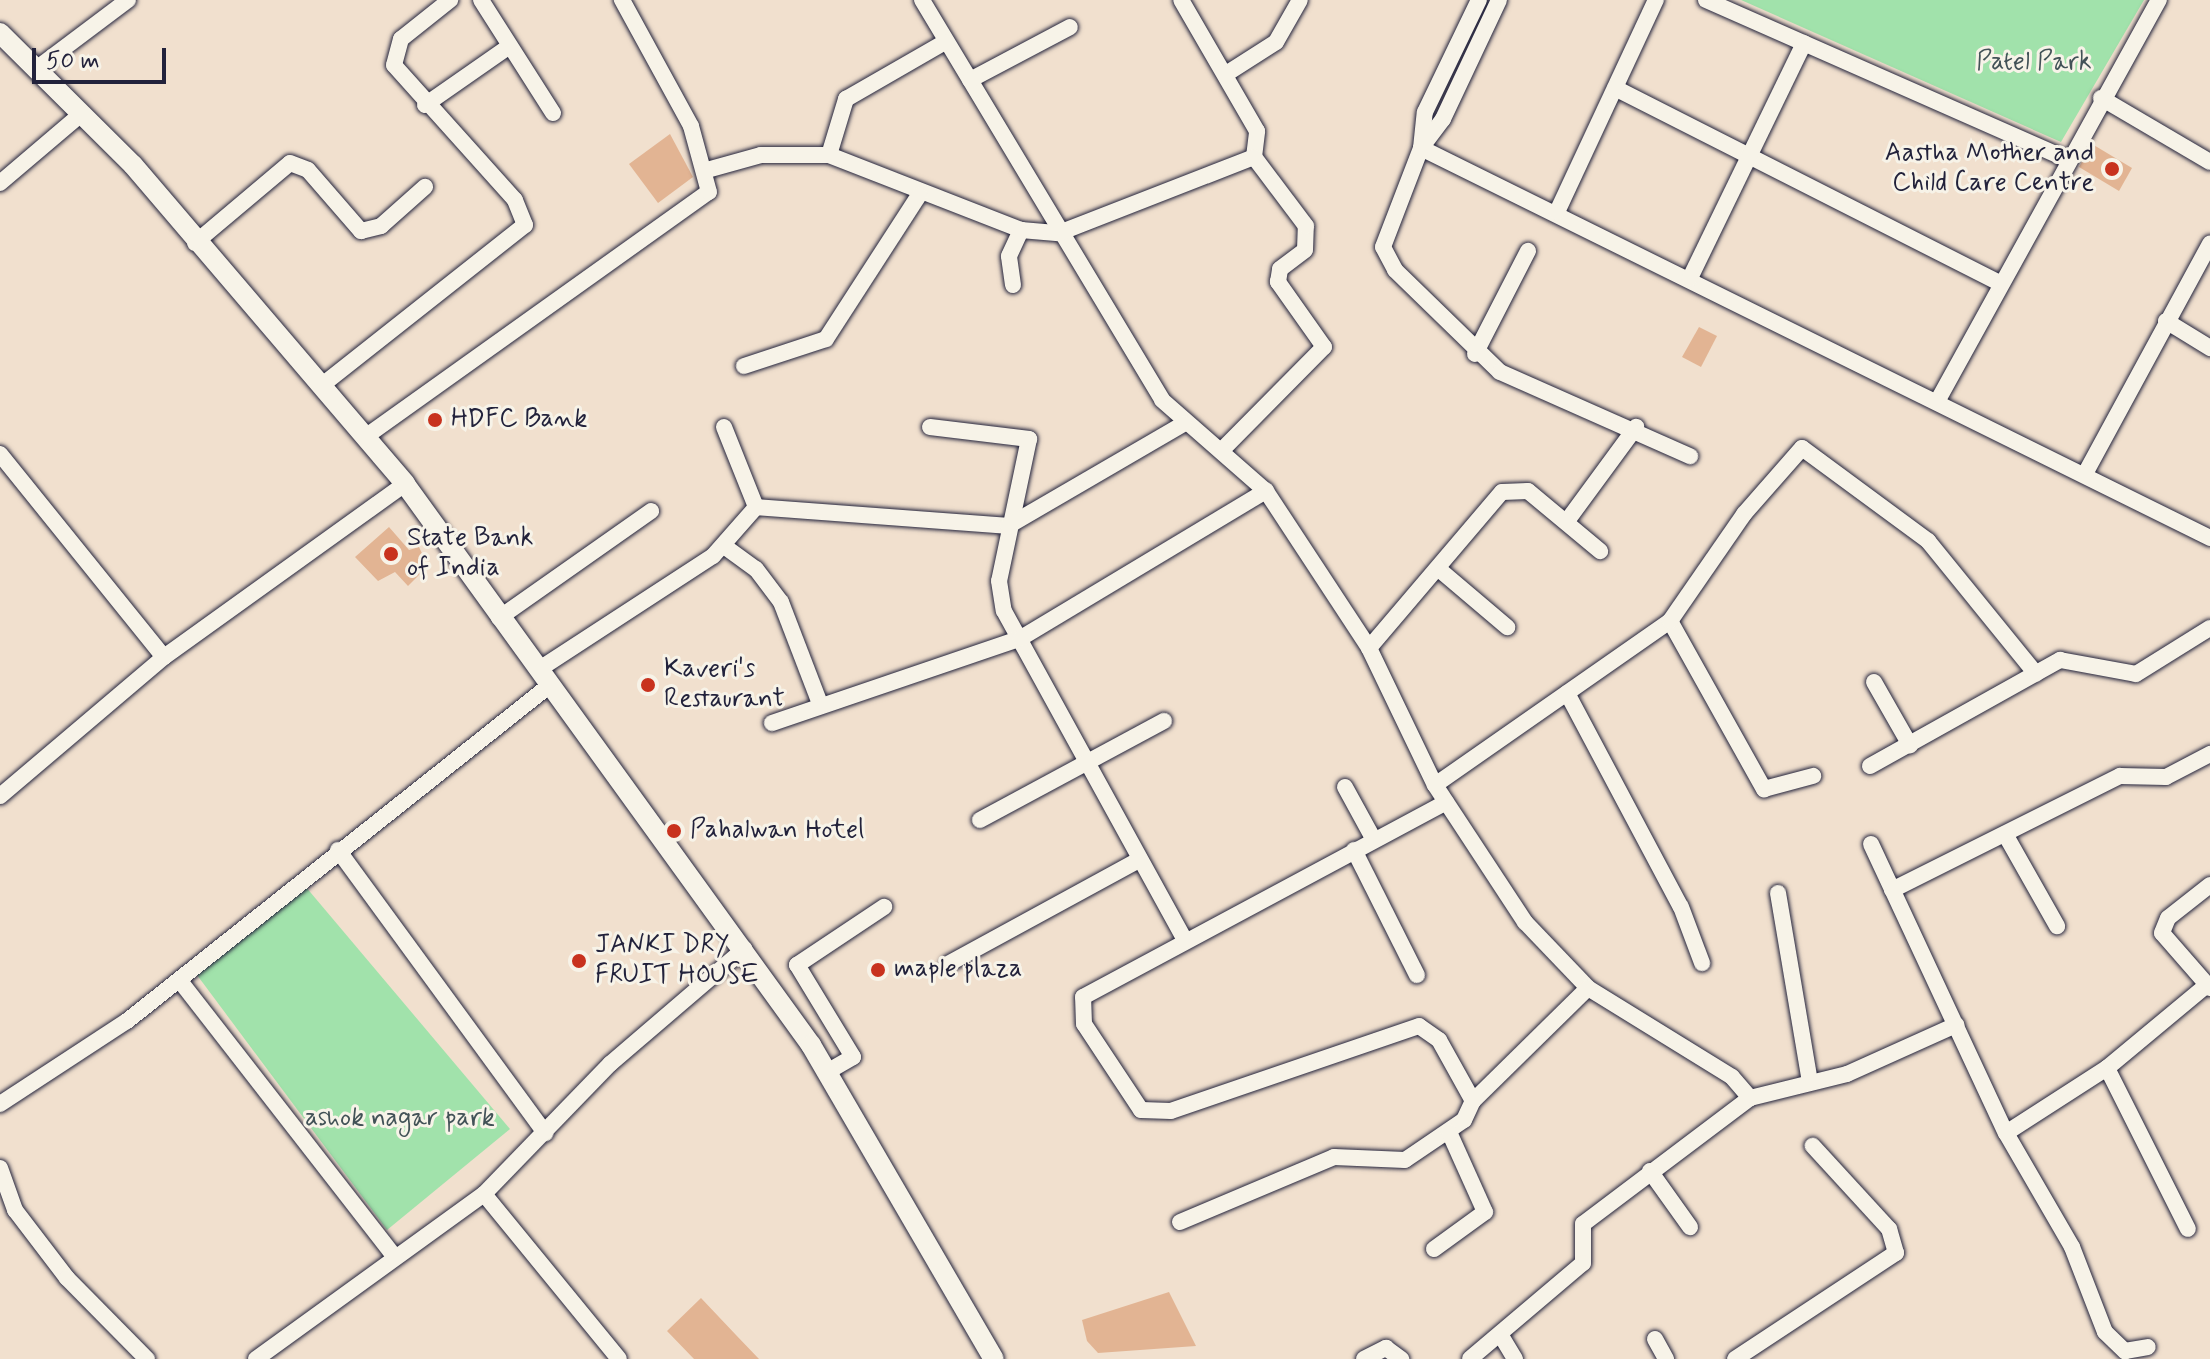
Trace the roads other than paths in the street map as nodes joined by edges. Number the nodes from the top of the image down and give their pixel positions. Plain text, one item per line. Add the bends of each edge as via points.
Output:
1 (128, 0) edge
2 (450, 0) edge
3 (481, 0) edge
4 (622, 0) edge
5 (922, 0) edge
6 (1181, 0) edge
7 (1300, 0) edge
8 (1479, 0) edge
9 (1499, 0) edge
10 (1656, 0) edge
11 (1706, 0) edge
12 (2159, 0) edge
13 (1070, 27) dead end
14 (0, 33) edge
15 (945, 42) junction
16 (1804, 43) junction
17 (508, 47) junction
18 (36, 69) junction
19 (1226, 74) junction
20 (970, 80) junction
21 (1615, 88) junction
22 (2101, 98) junction
23 (425, 105) junction
24 (553, 113) dead end
25 (81, 114) junction
26 (1421, 148) junction
27 (829, 155) junction
28 (1254, 157) junction
29 (1748, 158) junction
30 (2065, 158) junction
31 (2210, 162) edge
32 (707, 170) junction
33 (0, 183) edge
34 (425, 187) dead end
35 (919, 195) junction
36 (1557, 212) junction
37 (1021, 230) junction
38 (1059, 233) junction
39 (195, 243) junction
40 (2210, 244) edge
41 (1528, 251) dead end
42 (1690, 278) junction
43 (2000, 283) junction
44 (1013, 285) dead end
45 (2166, 321) junction
46 (2210, 348) edge
47 (1475, 354) junction
48 (744, 366) dead end
49 (321, 386) junction
50 (1938, 400) junction
51 (1183, 424) junction
52 (724, 427) dead end
53 (930, 427) dead end
54 (1636, 427) junction
55 (365, 437) junction
56 (1222, 450) junction
57 (0, 454) edge
58 (1690, 456) dead end
59 (2086, 472) junction
60 (6, 474) edge
61 (405, 484) junction
62 (1266, 491) junction
63 (756, 507) junction
64 (651, 511) dead end
65 (1567, 521) junction
66 (1008, 526) junction
67 (2210, 538) edge
68 (724, 546) junction
69 (1600, 551) dead end
70 (1441, 571) junction
71 (499, 618) junction
72 (1670, 621) junction
73 (1507, 627) dead end
74 (2210, 628) edge
75 (1021, 638) junction
76 (1369, 648) junction
77 (164, 657) junction
78 (2036, 674) junction
79 (544, 677) junction
80 (1874, 682) dead end
81 (1567, 693) junction
82 (821, 706) junction
83 (1164, 721) dead end
84 (772, 723) dead end
85 (1910, 745) junction
86 (2210, 754) edge
87 (1085, 764) junction
88 (1870, 766) dead end
89 (1813, 776) dead end
90 (1435, 785) junction
91 (1345, 787) dead end
92 (0, 796) edge
93 (1446, 802) junction
94 (980, 820) dead end
95 (2005, 834) junction
96 (1374, 840) junction
97 (1871, 844) dead end
98 (338, 850) junction
99 (1354, 850) junction
100 (1139, 860) junction
101 (2210, 885) edge
102 (1892, 890) junction
103 (1778, 893) dead end
104 (884, 907) dead end
105 (2057, 926) dead end
106 (1185, 940) junction
107 (744, 949) junction
108 (1702, 963) dead end
109 (948, 964) dead end
110 (1417, 975) dead end
111 (180, 981) junction
112 (2209, 987) edge
113 (1588, 988) junction
114 (1956, 1025) junction
115 (2107, 1068) junction
116 (827, 1072) junction
117 (1810, 1082) junction
118 (1750, 1098) junction
119 (1473, 1101) junction
120 (0, 1104) edge
121 (1449, 1132) junction
122 (545, 1133) junction
123 (2006, 1133) junction
124 (1813, 1146) dead end
125 (1650, 1171) junction
126 (2, 1178) edge
127 (484, 1194) junction
128 (1180, 1222) dead end
129 (1690, 1227) dead end
130 (2188, 1229) dead end
131 (1434, 1249) dead end
132 (395, 1257) junction
133 (1500, 1334) junction
134 (1655, 1339) dead end
135 (2148, 1347) dead end
136 (147, 1359) edge
137 (256, 1359) edge
138 (619, 1359) edge
139 (994, 1359) edge
140 (1364, 1359) edge
141 (1401, 1359) edge
142 (1470, 1359) edge
143 (1515, 1359) edge
144 (1666, 1359) edge
145 (1735, 1359) edge

1 - 18 street
2 - 23 street via 394,52 402,81
3 - 17 street
4 - 32 street via 691,126
5 - 15 street
6 - 19 street
7 - 19 street via 1276,42
8 - 26 street via 1425,112
9 - 26 street via 1443,119
10 - 21 street
11 - 16 street
12 - 22 street
13 - 20 street
14 - 18 street
15 - 20 street
15 - 27 street via 846,99
16 - 29 street
16 - 30 street
17 - 23 street
17 - 24 street
18 - 25 street
19 - 28 street via 1257,131
20 - 38 street
21 - 29 street
21 - 36 street
22 - 30 street
22 - 31 street
23 - 49 street via 515,200 525,225
25 - 33 street
25 - 39 street
26 - 36 street
26 - 47 street via 1383,247 1395,270
27 - 32 street via 761,155
27 - 35 street via 868,165
28 - 38 street
28 - 56 street via 1306,226 1305,250 1280,269 1278,282 1324,347
29 - 42 street
29 - 43 street
30 - 43 street
32 - 55 street via 709,192 700,201
34 - 39 street via 381,226 361,231 308,170 290,163
35 - 37 street
35 - 48 street via 826,339
36 - 42 street
37 - 38 street
37 - 44 street via 1009,256
38 - 51 street
39 - 49 street
40 - 45 street
41 - 47 street
42 - 50 street
43 - 50 street
45 - 46 street
45 - 59 street
47 - 54 street via 1500,372
49 - 55 street
50 - 59 street
51 - 56 street
51 - 66 street
52 - 63 street
53 - 66 street via 1029,439
54 - 58 street
54 - 65 street
55 - 61 street
56 - 62 street
57 - 60 street
59 - 67 street
60 - 77 street
61 - 71 street
61 - 77 street
62 - 75 street
62 - 76 street
63 - 66 street
63 - 68 street
64 - 71 street
65 - 69 street
65 - 70 street via 1528,491 1502,492
66 - 75 street via 1000,595
68 - 79 street
68 - 82 street via 756,569 781,602
70 - 73 street
70 - 76 street
71 - 79 street
72 - 78 street via 1744,514 1802,448 1928,541
72 - 81 street
72 - 89 street via 1764,789
74 - 78 street via 2136,674 2074,659
75 - 82 street
75 - 87 street
76 - 90 street
77 - 92 street
78 - 85 street
79 - 98 street
79 - 107 street
80 - 85 street
81 - 90 street
81 - 108 street via 1681,907
82 - 84 street
83 - 87 street
85 - 88 street
86 - 95 street via 2166,777 2120,776
87 - 94 street
87 - 100 street
90 - 93 street
91 - 96 street
93 - 96 street
93 - 113 street via 1525,922
95 - 102 street
95 - 105 street
96 - 99 street
97 - 102 street
98 - 111 street
98 - 122 street
99 - 106 street
99 - 110 street
100 - 106 street
100 - 109 street
101 - 112 street via 2168,918 2162,933
102 - 114 street
103 - 117 street
104 - 116 street via 797,965 853,1057
106 - 119 street via 1093,989 1079,1008 1141,1110 1171,1111 1419,1026 1439,1040
107 - 116 street
107 - 122 street via 610,1064
111 - 120 street via 71,1063
111 - 132 street
112 - 115 street
113 - 118 street via 1732,1077
113 - 119 street
114 - 117 street via 1847,1074
114 - 123 street
115 - 123 street
115 - 130 street
116 - 139 street
117 - 118 street
118 - 125 street
119 - 121 street via 1473,1112
121 - 128 street via 1405,1160 1334,1157
121 - 131 street via 1485,1212
122 - 127 street
123 - 135 street via 2072,1247 2113,1343 2125,1351
124 - 145 street via 1889,1229 1896,1253
125 - 129 street
125 - 133 street via 1583,1224 1583,1263
126 - 136 street via 15,1210 67,1278
127 - 132 street
127 - 138 street
132 - 137 street
133 - 142 street
133 - 143 street
134 - 144 street
140 - 141 street via 1386,1348

